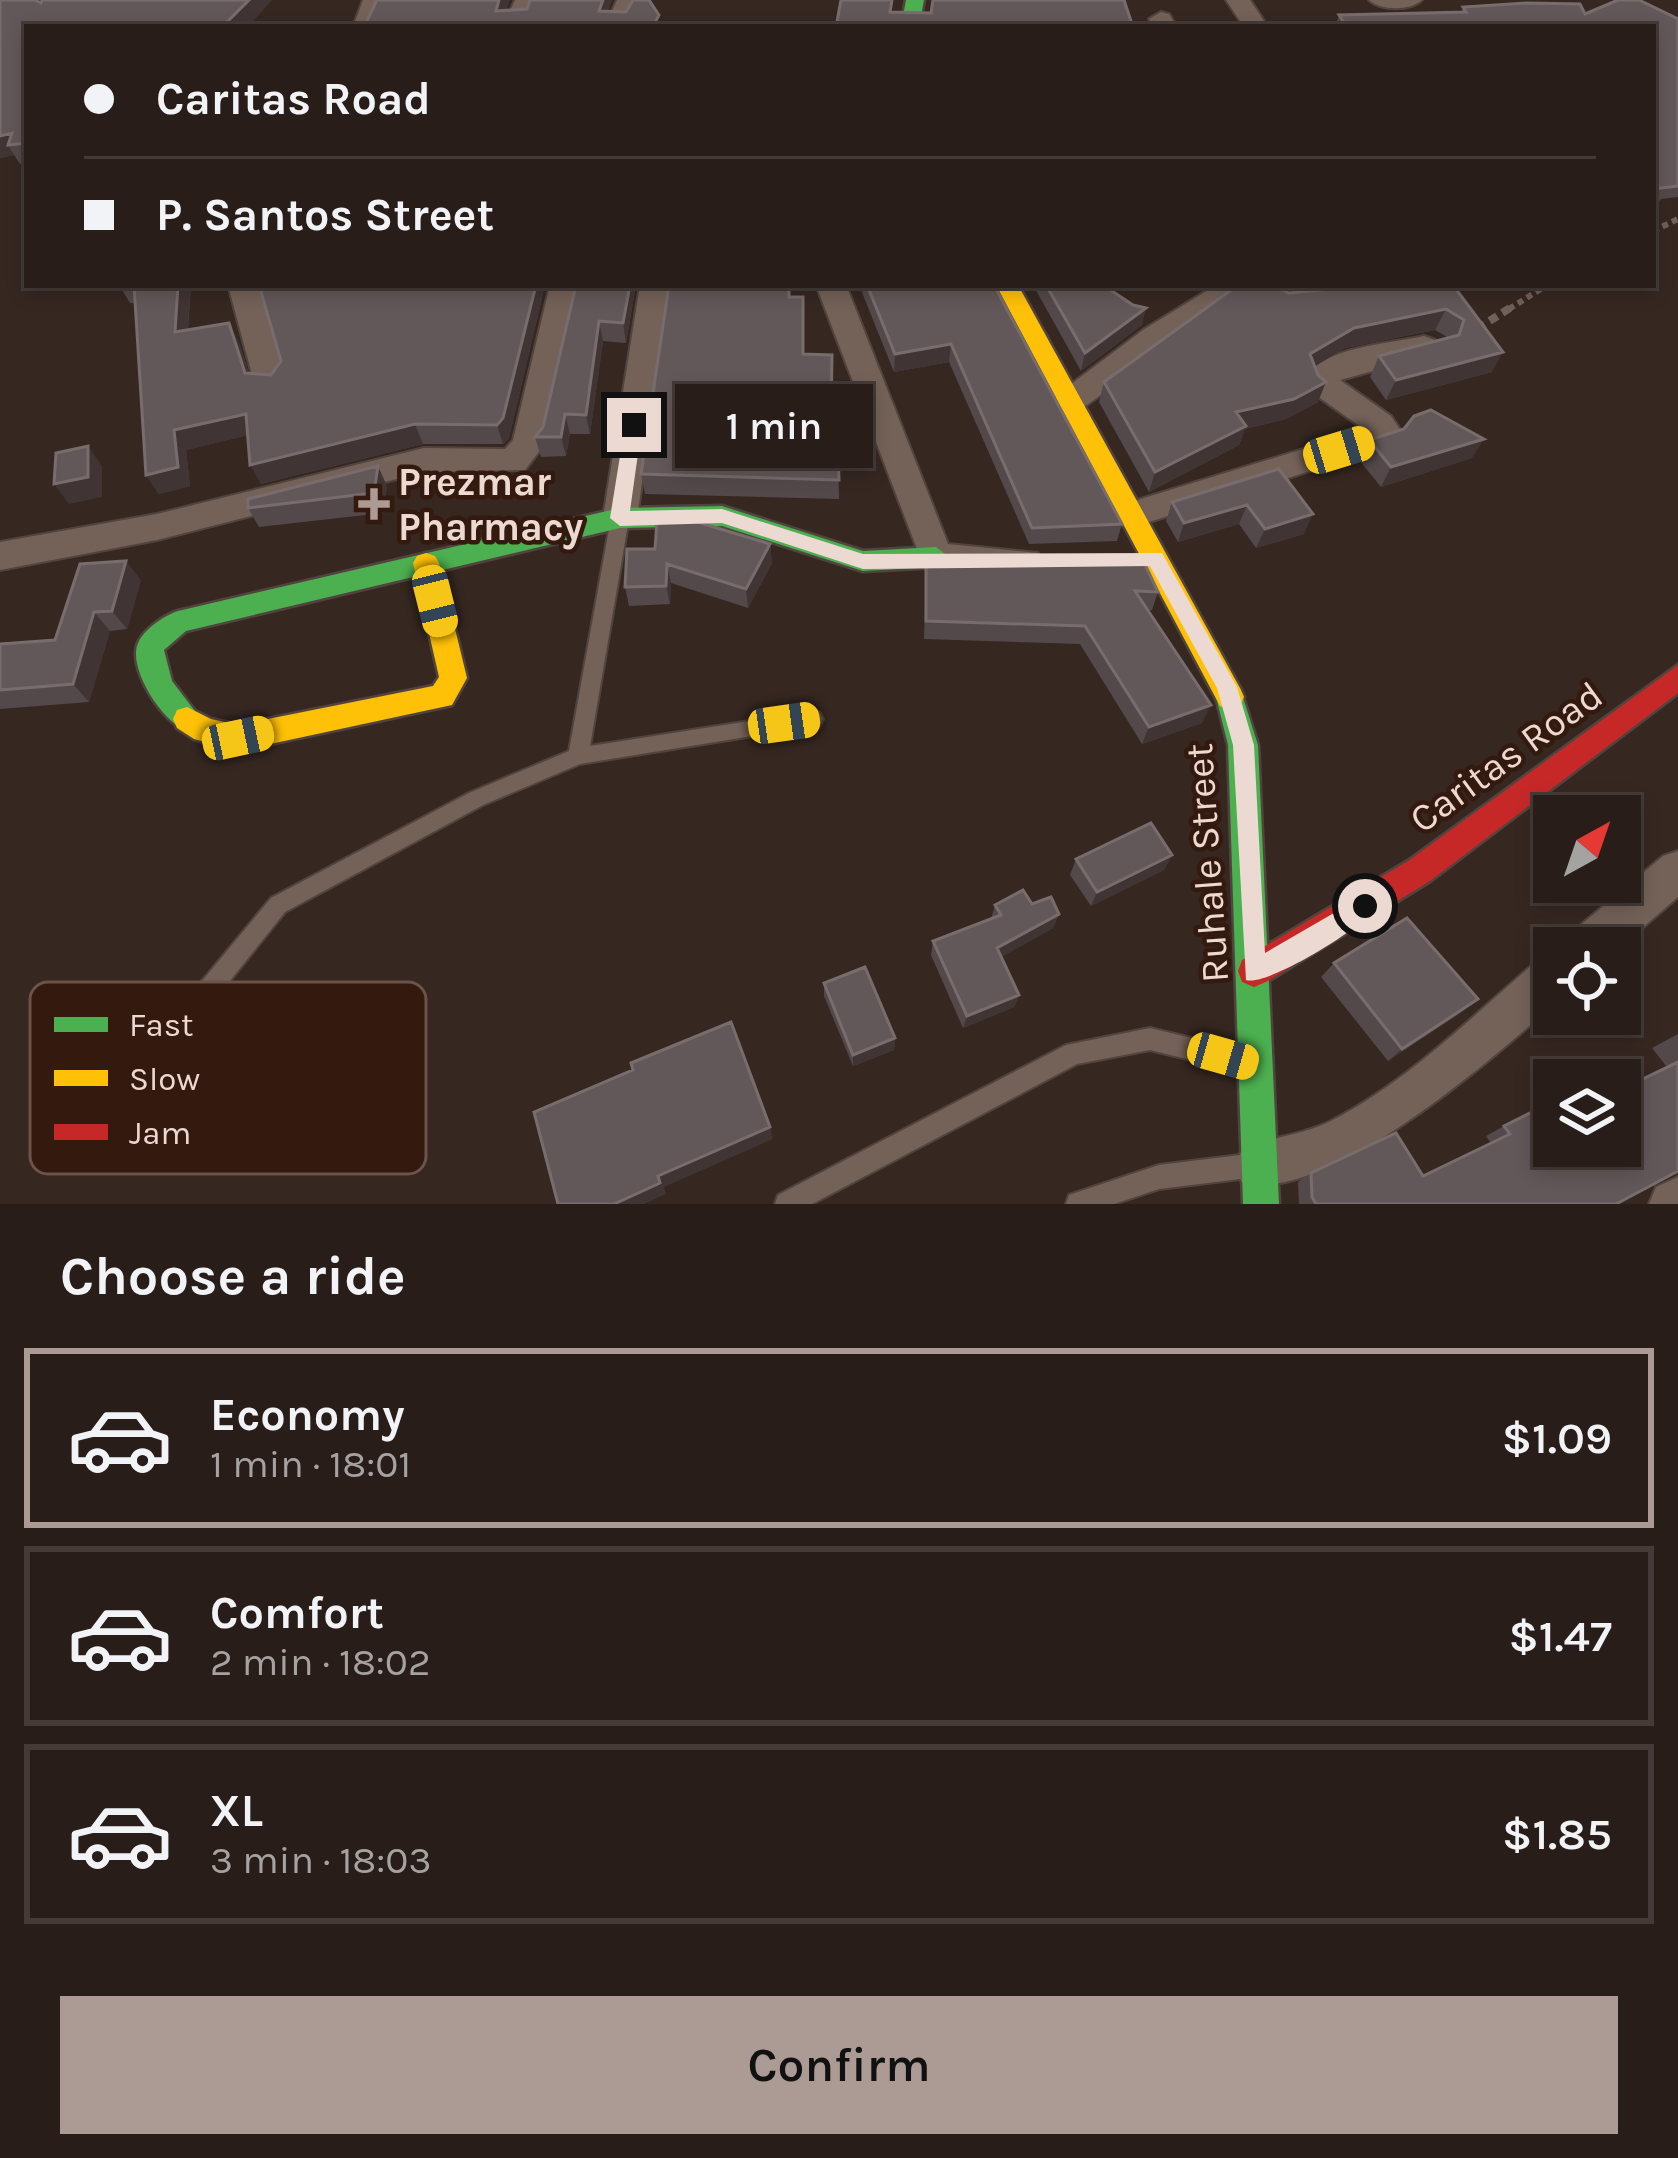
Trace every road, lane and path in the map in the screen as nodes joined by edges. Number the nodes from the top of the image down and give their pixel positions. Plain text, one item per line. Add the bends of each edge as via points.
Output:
1 (1381, 0) edge
2 (1410, 0) edge
3 (244, 288) edge
4 (564, 288) edge
5 (655, 288) edge
6 (832, 288) edge
7 (1009, 288) edge
8 (1233, 288) edge
9 (1542, 288) edge
10 (1436, 344) joint
11 (270, 382) edge
12 (1069, 402) junction
13 (1130, 515) junction
14 (620, 518) junction
15 (0, 556) edge
16 (936, 557) junction
17 (1156, 558) junction
18 (1113, 560) edge
19 (1070, 561) edge
20 (426, 562) junction
21 (1678, 677) edge
22 (813, 719) dead end
23 (578, 756) junction
24 (1678, 870) edge
25 (1611, 927) edge
26 (1254, 971) junction
27 (215, 982) edge
28 (1533, 993) edge
29 (1259, 1066) junction
30 (1260, 1185) edge
31 (787, 1204) edge
32 (1078, 1204) edge

1 - 2 street
3 - 11 street
4 - 15 street via 528,445 513,461 409,463 157,527
5 - 14 street
6 - 16 street
7 - 12 street, Ruhale Street
8 - 12 street
9 - 10 path via 1474,331
10 - 13 street via 1321,377 1380,424 1381,436
12 - 13 street, Ruhale Street
13 - 17 street, Ruhale Street
14 - 16 street via 722,516 863,561
14 - 20 street
14 - 23 lane
16 - 19 street
17 - 18 street
17 - 26 street, Ruhale Street via 1226,687 1243,745
20 - 20 street via 453,678 442,696 217,737 179,718 149,663 150,646 178,622
21 - 26 street, Caritas Road via 1329,932
22 - 23 lane
23 - 27 lane via 476,799 278,905
24 - 25 street
26 - 29 street, Ruhale Street
28 - 30 street via 1415,1093
29 - 30 street, Ruhale Street
29 - 31 lane via 1150,1039 1074,1054
30 - 32 lane via 1220,1167

